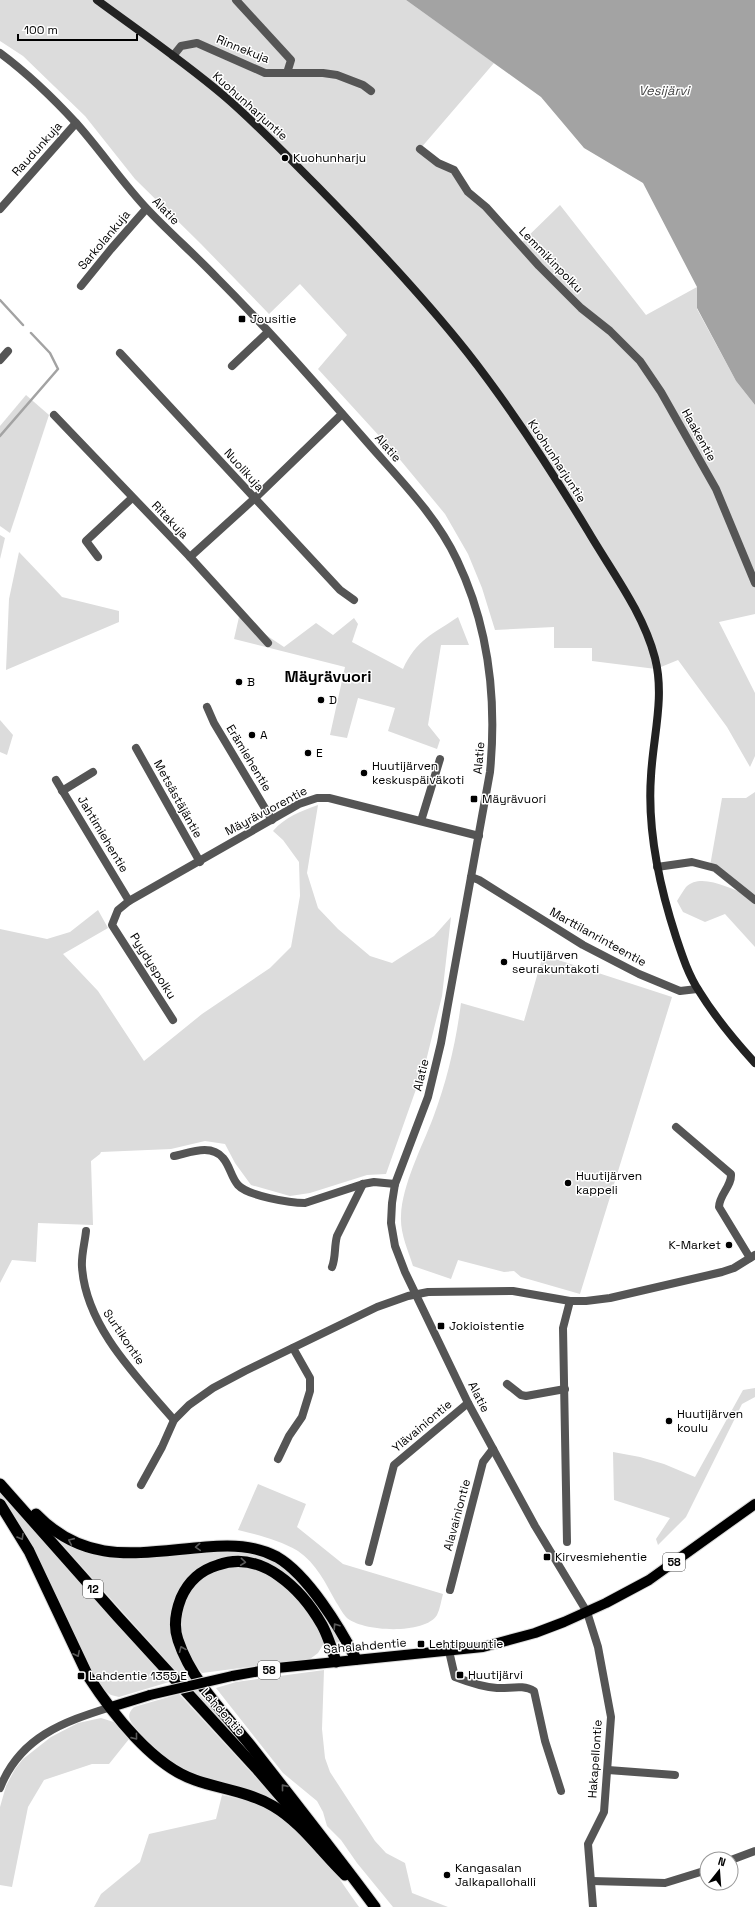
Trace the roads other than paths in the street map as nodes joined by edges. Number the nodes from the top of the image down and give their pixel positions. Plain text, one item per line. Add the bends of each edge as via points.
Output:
1 (97, 0) edge
2 (236, 0) edge
3 (0, 54) edge
4 (173, 56) junction
5 (287, 74) junction
6 (371, 91) dead end
7 (76, 123) junction
8 (420, 149) dead end
9 (0, 209) edge
10 (146, 209) junction
11 (81, 286) dead end
12 (268, 332) junction
13 (8, 351) dead end
14 (120, 353) dead end
15 (0, 360) edge
16 (232, 366) dead end
17 (661, 392) joint
18 (342, 414) junction
19 (54, 415) dead end
20 (132, 498) junction
21 (254, 498) junction
22 (98, 557) dead end
23 (190, 557) junction
24 (755, 583) edge
25 (354, 600) dead end
26 (268, 643) dead end
27 (207, 707) dead end
28 (136, 748) dead end
29 (440, 759) dead end
30 (93, 772) dead end
31 (56, 780) dead end
32 (62, 791) junction
33 (272, 820) junction
34 (421, 821) junction
35 (479, 836) junction
36 (200, 862) junction
37 (657, 867) junction
38 (471, 877) junction
39 (755, 900) edge
40 (129, 901) junction
41 (112, 925) joint
42 (697, 989) junction
43 (173, 1020) dead end
44 (755, 1064) edge
45 (676, 1127) dead end
46 (174, 1156) dead end
47 (363, 1184) junction
48 (395, 1184) junction
49 (86, 1230) dead end
50 (752, 1256) edge
51 (332, 1267) dead end
52 (417, 1294) junction
53 (570, 1301) junction
54 (293, 1348) junction
55 (507, 1384) dead end
56 (565, 1389) junction
57 (468, 1404) junction
58 (174, 1420) junction
59 (493, 1448) junction
60 (278, 1459) dead end
61 (0, 1478) edge
62 (0, 1484) edge
63 (141, 1485) dead end
64 (0, 1504) edge
65 (755, 1504) edge
66 (568, 1542) dead end
67 (369, 1562) dead end
68 (450, 1590) dead end
69 (587, 1612) junction
70 (450, 1651) junction
71 (356, 1660) junction
72 (336, 1662) junction
73 (111, 1707) junction
74 (608, 1770) junction
75 (675, 1775) dead end
76 (0, 1788) edge
77 (561, 1791) dead end
78 (755, 1851) edge
79 (739, 1857) edge
80 (699, 1872) edge
81 (592, 1881) junction
82 (367, 1897) junction
83 (375, 1907) edge
84 (593, 1907) edge

1 - 4 main road, Kuohunharjuntie
2 - 5 street, Rinnekuja via 291,60
3 - 7 street, Alatie
4 - 5 street, Rinnekuja via 181,46 197,44 266,73
4 - 37 main road, Kuohunharjuntie via 221,93 256,125 354,224 468,353 575,510 634,607 652,648 659,689 649,807
5 - 6 street via 323,72 363,85
7 - 9 street, Raudunkuja
7 - 10 street, Alatie
8 - 17 street, Lemmikinpolku via 438,163 454,170 468,192 486,207 538,266 640,361
10 - 11 street, Sarkolankuja
10 - 12 street, Alatie via 217,277
12 - 16 street
12 - 18 street, Alatie
13 - 15 street
14 - 21 street, Nuolikuja
17 - 24 street, Haakentie via 716,489
18 - 21 street
18 - 35 street, Alatie via 420,502 442,534 457,558 479,616 485,640 492,695 493,744
19 - 20 street, Ritakuja
20 - 22 street via 86,541
20 - 23 street, Ritakuja
21 - 23 street
21 - 25 street, Nuolikuja via 340,590
23 - 26 street, Ritakuja
27 - 33 street, Erämiehentie
28 - 36 street, Metsästäjäntie
29 - 34 street
30 - 32 street
31 - 32 street, Jahtimiehentie
32 - 40 street, Jahtimiehentie
33 - 34 street, Mäyrävuorentie via 299,804 317,798 329,798
33 - 36 street, Mäyrävuorentie
34 - 35 street, Mäyrävuorentie
35 - 38 street, Alatie
36 - 40 street, Mäyrävuorentie
37 - 39 street via 692,862 710,866
37 - 42 main road, Kuohunharjuntie via 671,922
38 - 42 street, Marttilanrinteentie via 583,945 639,974 680,991
38 - 48 street, Alatie via 434,1077
40 - 41 street, Mäyrävuorentie via 118,910
41 - 43 street, Pyydyspolku
42 - 44 main road, Kuohunharjuntie via 726,1031
45 - 50 street via 731,1174 719,1207
46 - 47 street via 202,1150 214,1151 223,1158 238,1185 250,1193 296,1203 305,1204
47 - 48 street
47 - 51 street via 337,1236
48 - 52 street, Alatie via 392,1222 395,1246
49 - 58 street, Surtikontie via 82,1267 89,1302 97,1322 129,1367
50 - 53 street via 734,1268 722,1272 610,1298
52 - 53 street via 513,1291
52 - 54 street via 377,1307
52 - 57 street, Alatie
53 - 56 street via 564,1328
54 - 58 street via 213,1388 189,1405
54 - 60 street via 310,1378 310,1391 302,1417
55 - 56 street via 526,1396
56 - 66 street
57 - 59 street, Alatie
57 - 67 street, Ylävainiontie via 394,1465
58 - 63 street
59 - 68 street, Alavainiontie via 483,1462
59 - 69 street, Alatie via 535,1526
71 -> 61 highway via 314,1594 297,1573 277,1557 241,1545 125,1553 98,1551 64,1538 54,1531
62 - 82 highway, Lahdentie / 12 via 256,1768
64 -> 73 highway via 29,1551 88,1676
65 - 69 main road, Sahalahdentie / 58 via 649,1580
69 - 70 main road, Sahalahdentie / 58 via 535,1633 483,1647
69 - 74 street, Hakapellontie via 598,1647 611,1717
70 - 71 main road, Sahalahdentie / 58
70 - 77 street via 455,1677 496,1688 523,1688 534,1691 545,1741
71 - 72 main road, Sahalahdentie / 58
72 - 73 main road, Sahalahdentie / 58, bridge via 232,1676
83 -> 72 highway via 307,1815 189,1665 176,1630 179,1605 185,1589 211,1567 221,1564 241,1562 263,1567 287,1581 314,1612 329,1640
73 - 76 street via 48,1730 20,1753
73 -> 82 highway via 143,1746 163,1763 190,1778 261,1800 281,1810
74 - 75 street
74 - 81 street, Hakapellontie via 604,1812 588,1844
78 - 79 street
80 - 81 street via 665,1883
81 - 84 street, Hakapellontie
82 - 83 highway, Lahdentie / 12

